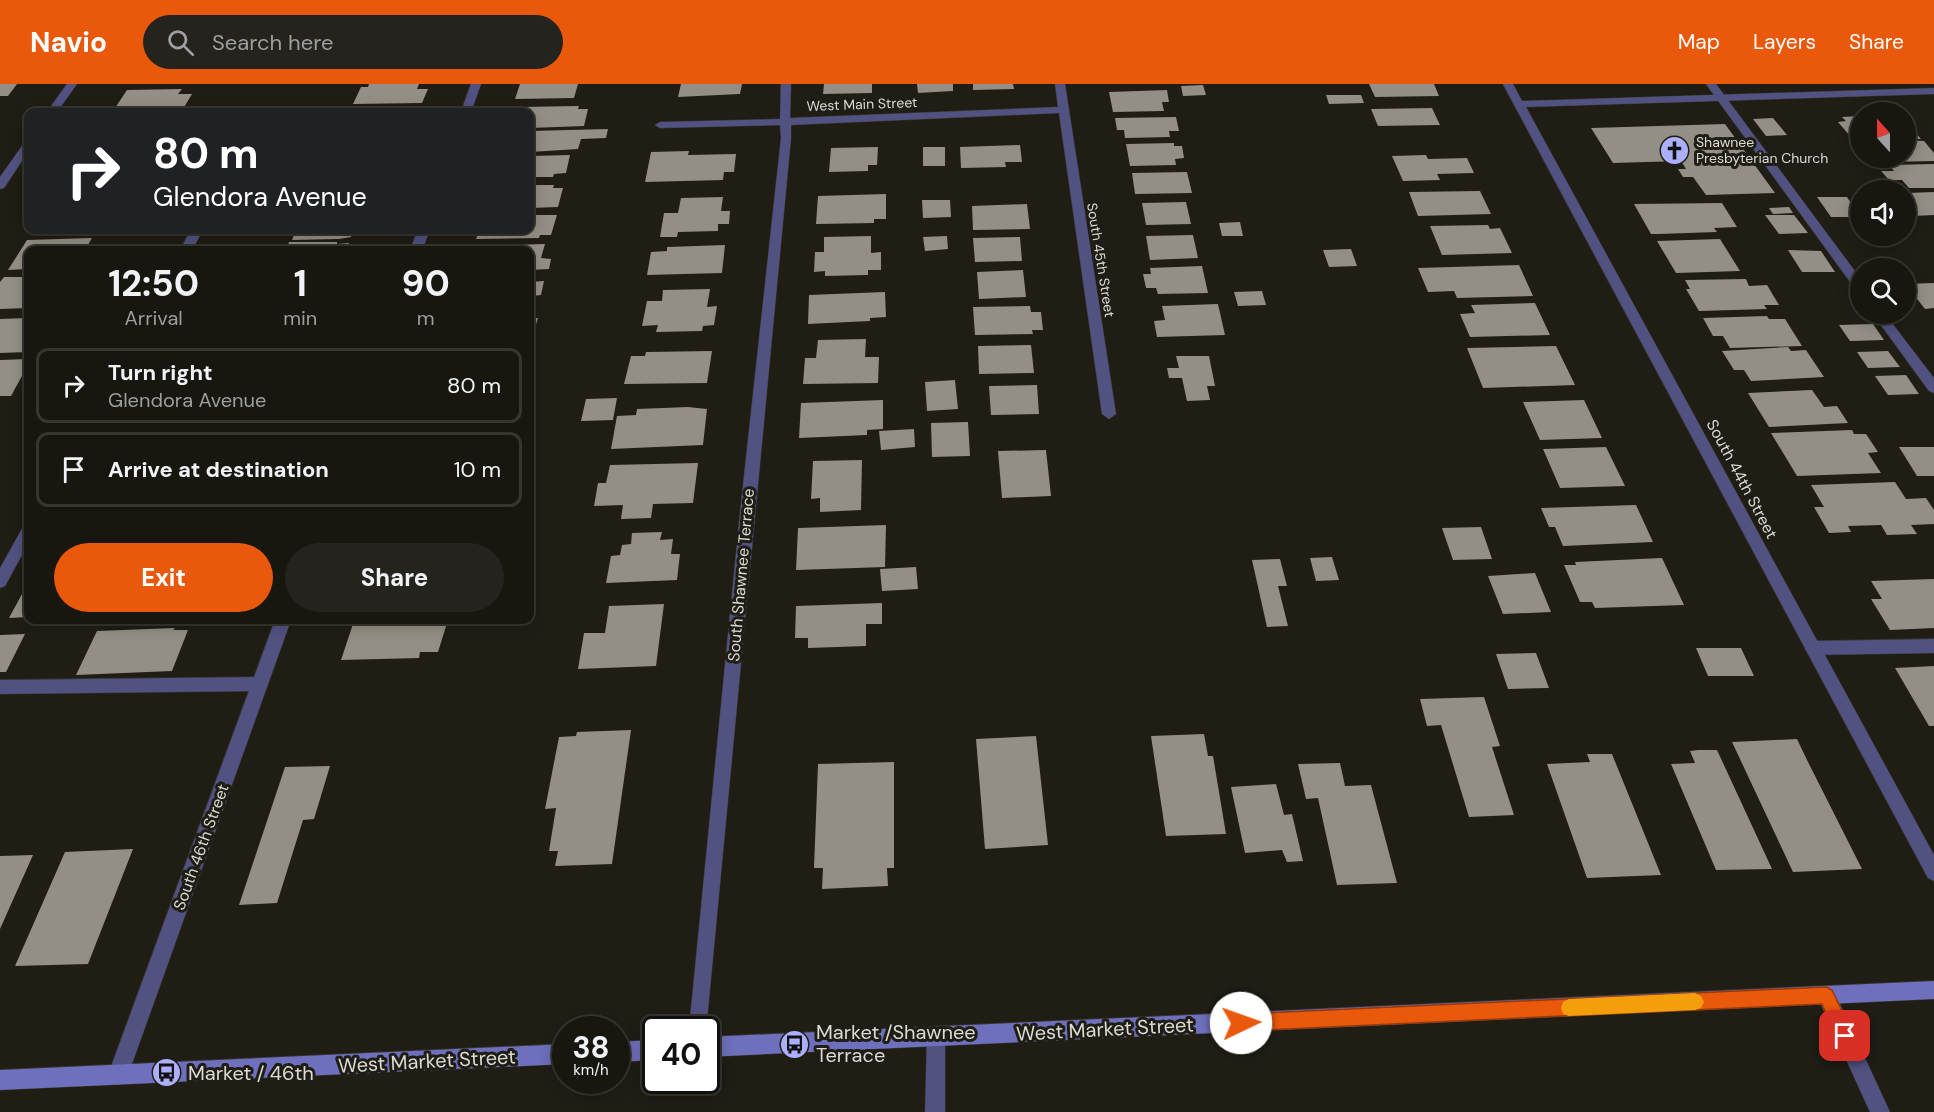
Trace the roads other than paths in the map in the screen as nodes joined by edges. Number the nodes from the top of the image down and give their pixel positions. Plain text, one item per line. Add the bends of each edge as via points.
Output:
1 (72, 84) edge
2 (476, 84) edge
3 (786, 84) edge
4 (1060, 84) edge
5 (1508, 84) edge
6 (1711, 84) edge
7 (1929, 91) edge
8 (1721, 98) junction
9 (1518, 104) junction
10 (55, 108) edge
11 (467, 108) edge
12 (1064, 110) junction
13 (785, 121) junction
14 (660, 125) dead end
15 (24, 151) edge
16 (0, 185) edge
17 (1850, 273) edge
18 (1886, 324) edge
19 (1934, 388) edge
20 (1109, 414) dead end
21 (24, 538) edge
22 (0, 582) edge
23 (282, 624) edge
24 (1934, 646) edge
25 (1813, 648) junction
26 (260, 684) junction
27 (0, 687) edge
28 (1934, 872) edge
29 (1934, 990) edge
30 (1826, 996) junction
31 (700, 1016) edge
32 (936, 1037) junction
33 (720, 1046) edge
34 (552, 1055) edge
35 (118, 1075) junction
36 (0, 1080) edge
37 (934, 1112) edge
38 (1880, 1112) edge

1 - 10 street
2 - 11 street
3 - 13 street, South Shawnee Terrace
4 - 12 street, South 45th Street
5 - 9 street, South 44th Street
6 - 8 street
7 - 8 street
8 - 9 street
8 - 17 street
9 - 25 street, South 44th Street
12 - 13 street, West Main Street
12 - 20 street, South 45th Street
13 - 14 street, West Main Street
13 - 31 street, South Shawnee Terrace
15 - 16 street
18 - 19 street
21 - 22 street
23 - 26 street, South 46th Street
24 - 25 street
25 - 28 street, South 44th Street
26 - 27 street
26 - 35 street, South 46th Street
29 - 30 street, West Market Street
30 - 32 street, West Market Street
30 - 38 street
32 - 33 street, West Market Street
32 - 37 street
34 - 35 street, West Market Street
35 - 36 street, West Market Street

